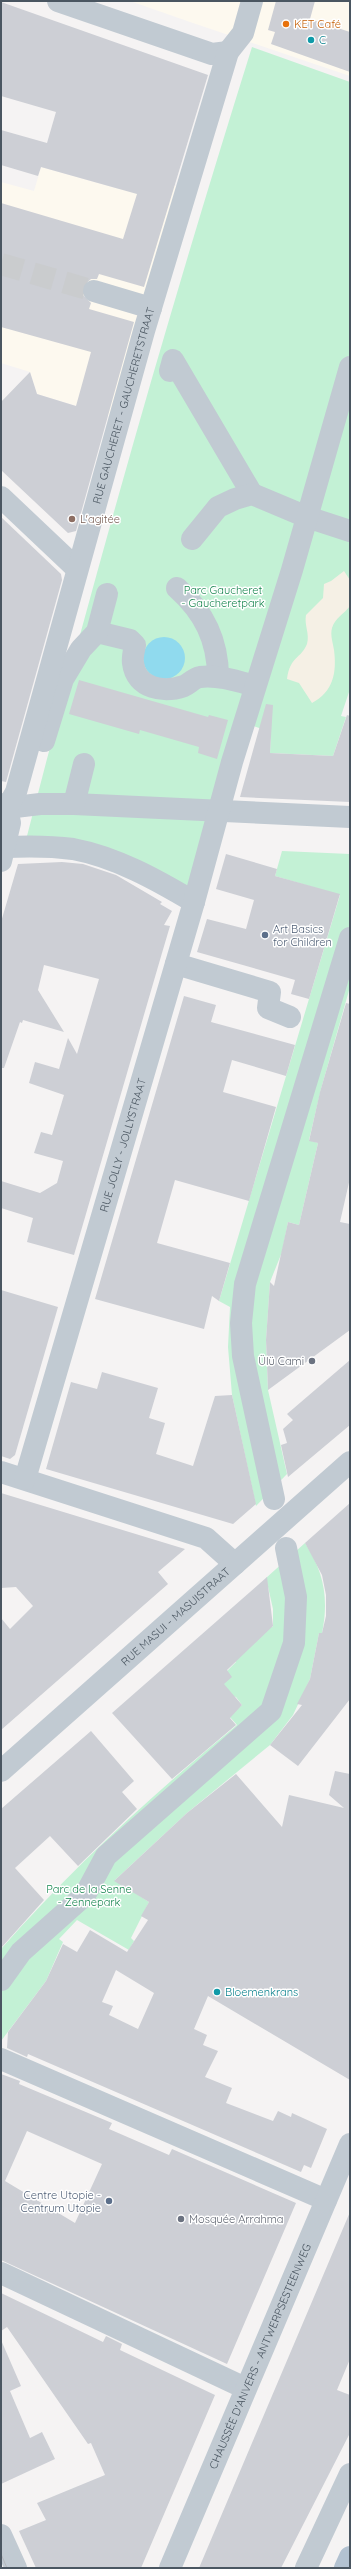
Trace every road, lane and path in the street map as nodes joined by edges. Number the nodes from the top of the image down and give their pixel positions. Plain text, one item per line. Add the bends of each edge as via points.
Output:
1 (58, 1) edge
2 (252, 1) edge
3 (228, 52) junction
4 (94, 291) tunnel mouth
5 (151, 308) junction
6 (350, 367) edge
7 (170, 371) dead end
8 (253, 489) junction
9 (1, 497) edge
10 (307, 517) junction
11 (350, 531) edge
12 (192, 539) dead end
13 (76, 568) junction
14 (177, 588) dead end
15 (107, 594) dead end
16 (97, 632) junction
17 (218, 677) junction
18 (255, 686) junction
19 (84, 764) dead end
20 (74, 804) junction
21 (11, 806) edge
22 (219, 811) junction
23 (350, 817) edge
24 (3, 854) edge
25 (194, 902) junction
26 (350, 938) edge
27 (176, 964) junction
28 (290, 1017) dead end
29 (350, 1462) edge
30 (1, 1472) edge
31 (25, 1479) junction
32 (274, 1499) dead end
33 (286, 1548) dead end
34 (235, 1564) junction
35 (1, 1771) edge
36 (1, 1980) edge
37 (1, 2059) edge
38 (350, 2144) edge
39 (326, 2200) junction
40 (1, 2273) edge
41 (245, 2388) junction
42 (350, 2474) edge
43 (1, 2535) edge
44 (16, 2568) edge
45 (170, 2568) edge
46 (306, 2568) edge

1 - 3 street via 212,54
2 - 3 street, RUE GAUCHERET - GAUCHERETSTRAAT via 243,33
3 - 5 street, RUE GAUCHERET - GAUCHERETSTRAAT
4 - 5 street
5 - 13 street, RUE GAUCHERET - GAUCHERETSTRAAT
6 - 10 street, RUE JOLLY - JOLLYSTRAAT
7 - 8 street via 173,360
8 - 10 street
8 - 12 street via 218,507
9 - 13 street
10 - 11 street
10 - 18 street, RUE JOLLY - JOLLYSTRAAT
13 - 21 street, RUE GAUCHERET - GAUCHERETSTRAAT
14 - 17 street via 205,620 218,659
15 - 16 street
16 - 17 street via 130,640 135,645 132,664 141,681 151,688 168,690 199,677
16 - 21 street via 81,649 63,679
17 - 18 street
18 - 22 street, RUE JOLLY - JOLLYSTRAAT
19 - 20 street
20 - 21 street
20 - 22 street
21 - 24 street
22 - 23 street
22 - 25 street, RUE JOLLY - JOLLYSTRAAT
24 - 25 street via 36,846 74,850 120,864 157,880
25 - 27 street, RUE JOLLY - JOLLYSTRAAT
26 - 32 street via 245,1284 241,1323 243,1356
27 - 28 street via 270,992 268,1008
27 - 31 street, RUE JOLLY - JOLLYSTRAAT
29 - 34 street, RUE MASUI - MASUISTRAAT
30 - 31 street
31 - 34 street via 206,1538
33 - 36 street via 295,1592 294,1643 271,1711 106,1856 86,1895 21,1952
34 - 35 street, RUE MASUI - MASUISTRAAT
37 - 39 street
38 - 39 street, CHAUSSÉE D'ANVERS - ANTWERPSESTEENWEG
39 - 41 street, CHAUSSÉE D'ANVERS - ANTWERPSESTEENWEG
40 - 41 street
41 - 45 street, CHAUSSÉE D'ANVERS - ANTWERPSESTEENWEG
42 - 46 street
43 - 44 street

